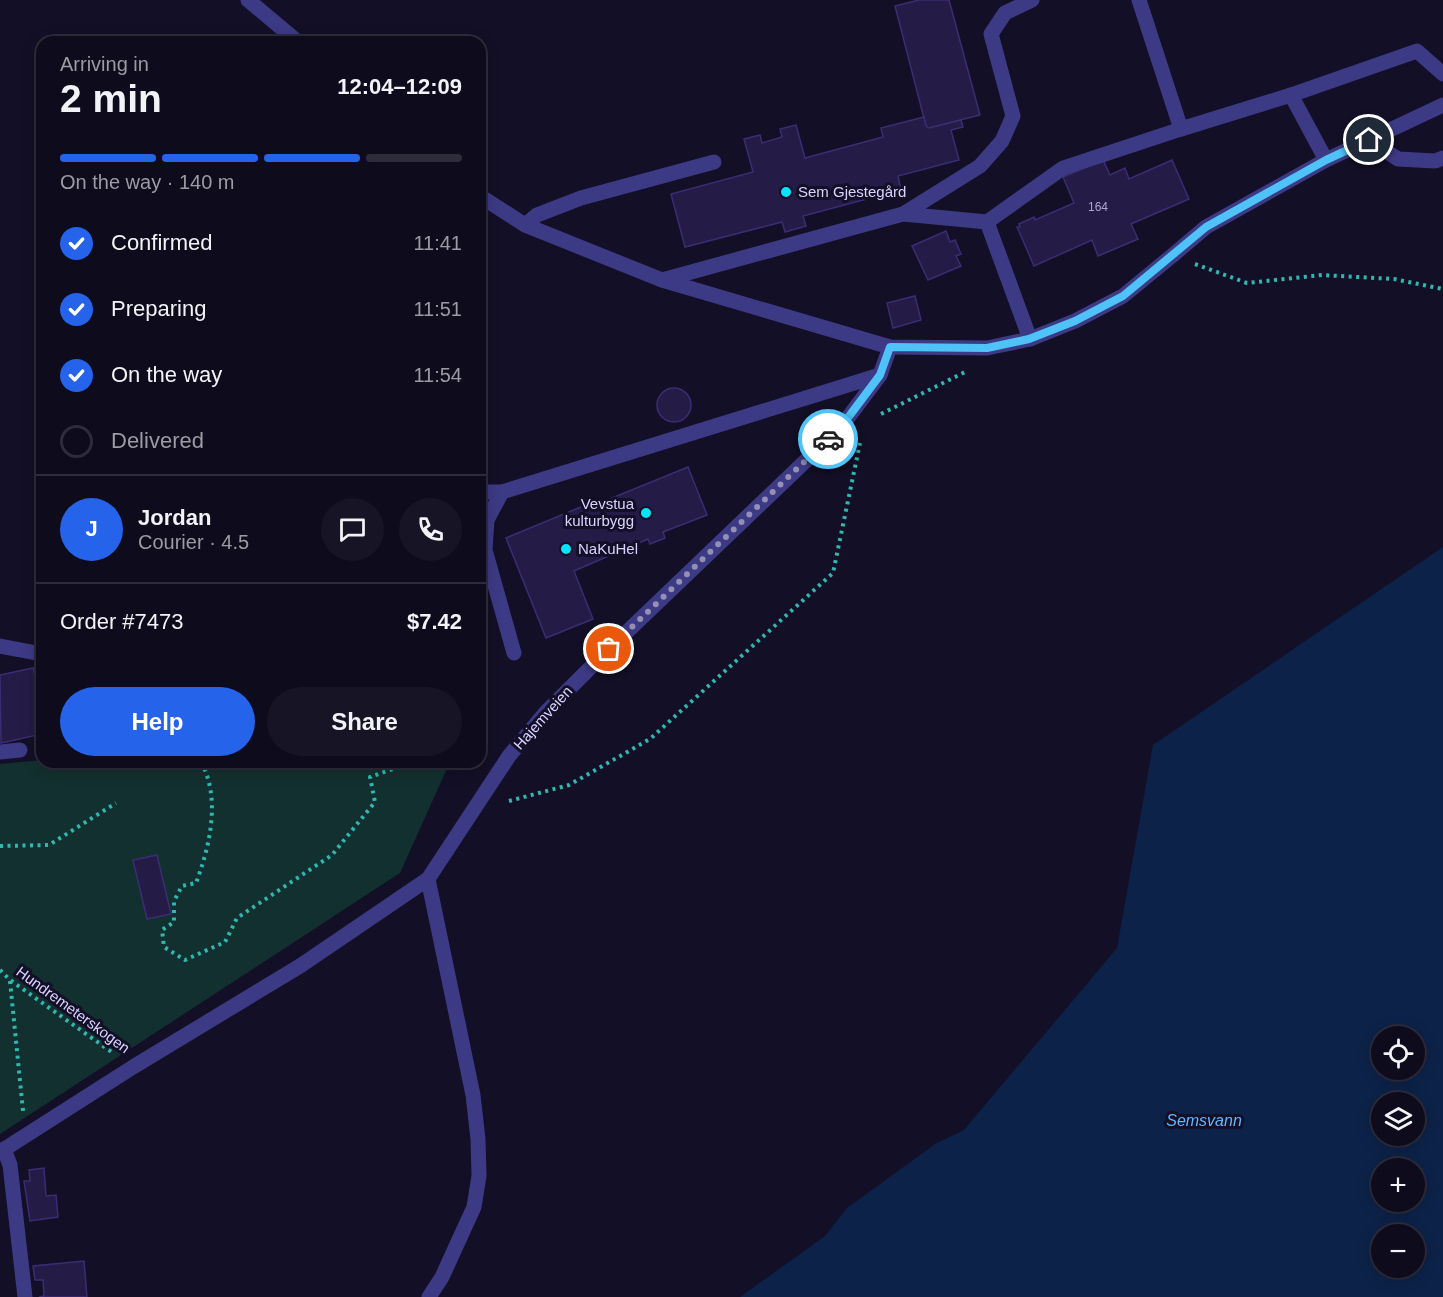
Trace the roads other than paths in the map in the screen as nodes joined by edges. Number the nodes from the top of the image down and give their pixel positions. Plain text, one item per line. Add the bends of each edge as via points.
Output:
1 (248, 0) edge
2 (1032, 0) edge
3 (1139, 0) edge
4 (291, 36) edge
5 (1443, 74) edge
6 (1291, 95) junction
7 (1443, 105) edge
8 (1181, 129) junction
9 (1369, 140) junction
10 (1443, 158) edge
11 (1326, 160) junction
12 (714, 162) dead end
13 (486, 200) edge
14 (903, 214) junction
15 (987, 222) junction
16 (525, 225) junction
17 (662, 280) junction
18 (1029, 339) junction
19 (890, 347) junction
20 (880, 375) junction
21 (486, 492) edge
22 (502, 492) junction
23 (486, 535) edge
24 (486, 554) edge
25 (0, 646) edge
26 (36, 653) edge
27 (514, 653) dead end
28 (20, 750) dead end
29 (0, 752) edge
30 (428, 879) junction
31 (2, 1151) edge
32 (26, 1297) edge
33 (429, 1297) edge

1 - 4 street
2 - 14 street via 1005,14 991,34 1013,116 1002,141 980,166
3 - 8 street
5 - 6 street via 1417,51
6 - 8 street
6 - 11 street
7 - 9 street
8 - 15 street via 1063,168
9 - 10 street via 1398,159
9 - 11 street
11 - 18 street via 1206,227 1123,296
12 - 16 street via 581,198 537,215
13 - 16 street
14 - 15 street
14 - 17 street
15 - 18 street
16 - 17 street
17 - 19 street
18 - 19 street via 987,348
19 - 20 street, Hajemveien
20 - 22 street
20 - 30 street, Hajemveien via 841,427 546,712 509,756
21 - 22 street
22 - 23 street via 487,520
24 - 27 street
25 - 26 street
28 - 29 street
30 - 31 street via 300,966
30 - 33 street via 473,1095 479,1176 474,1207
31 - 32 street via 10,1165

